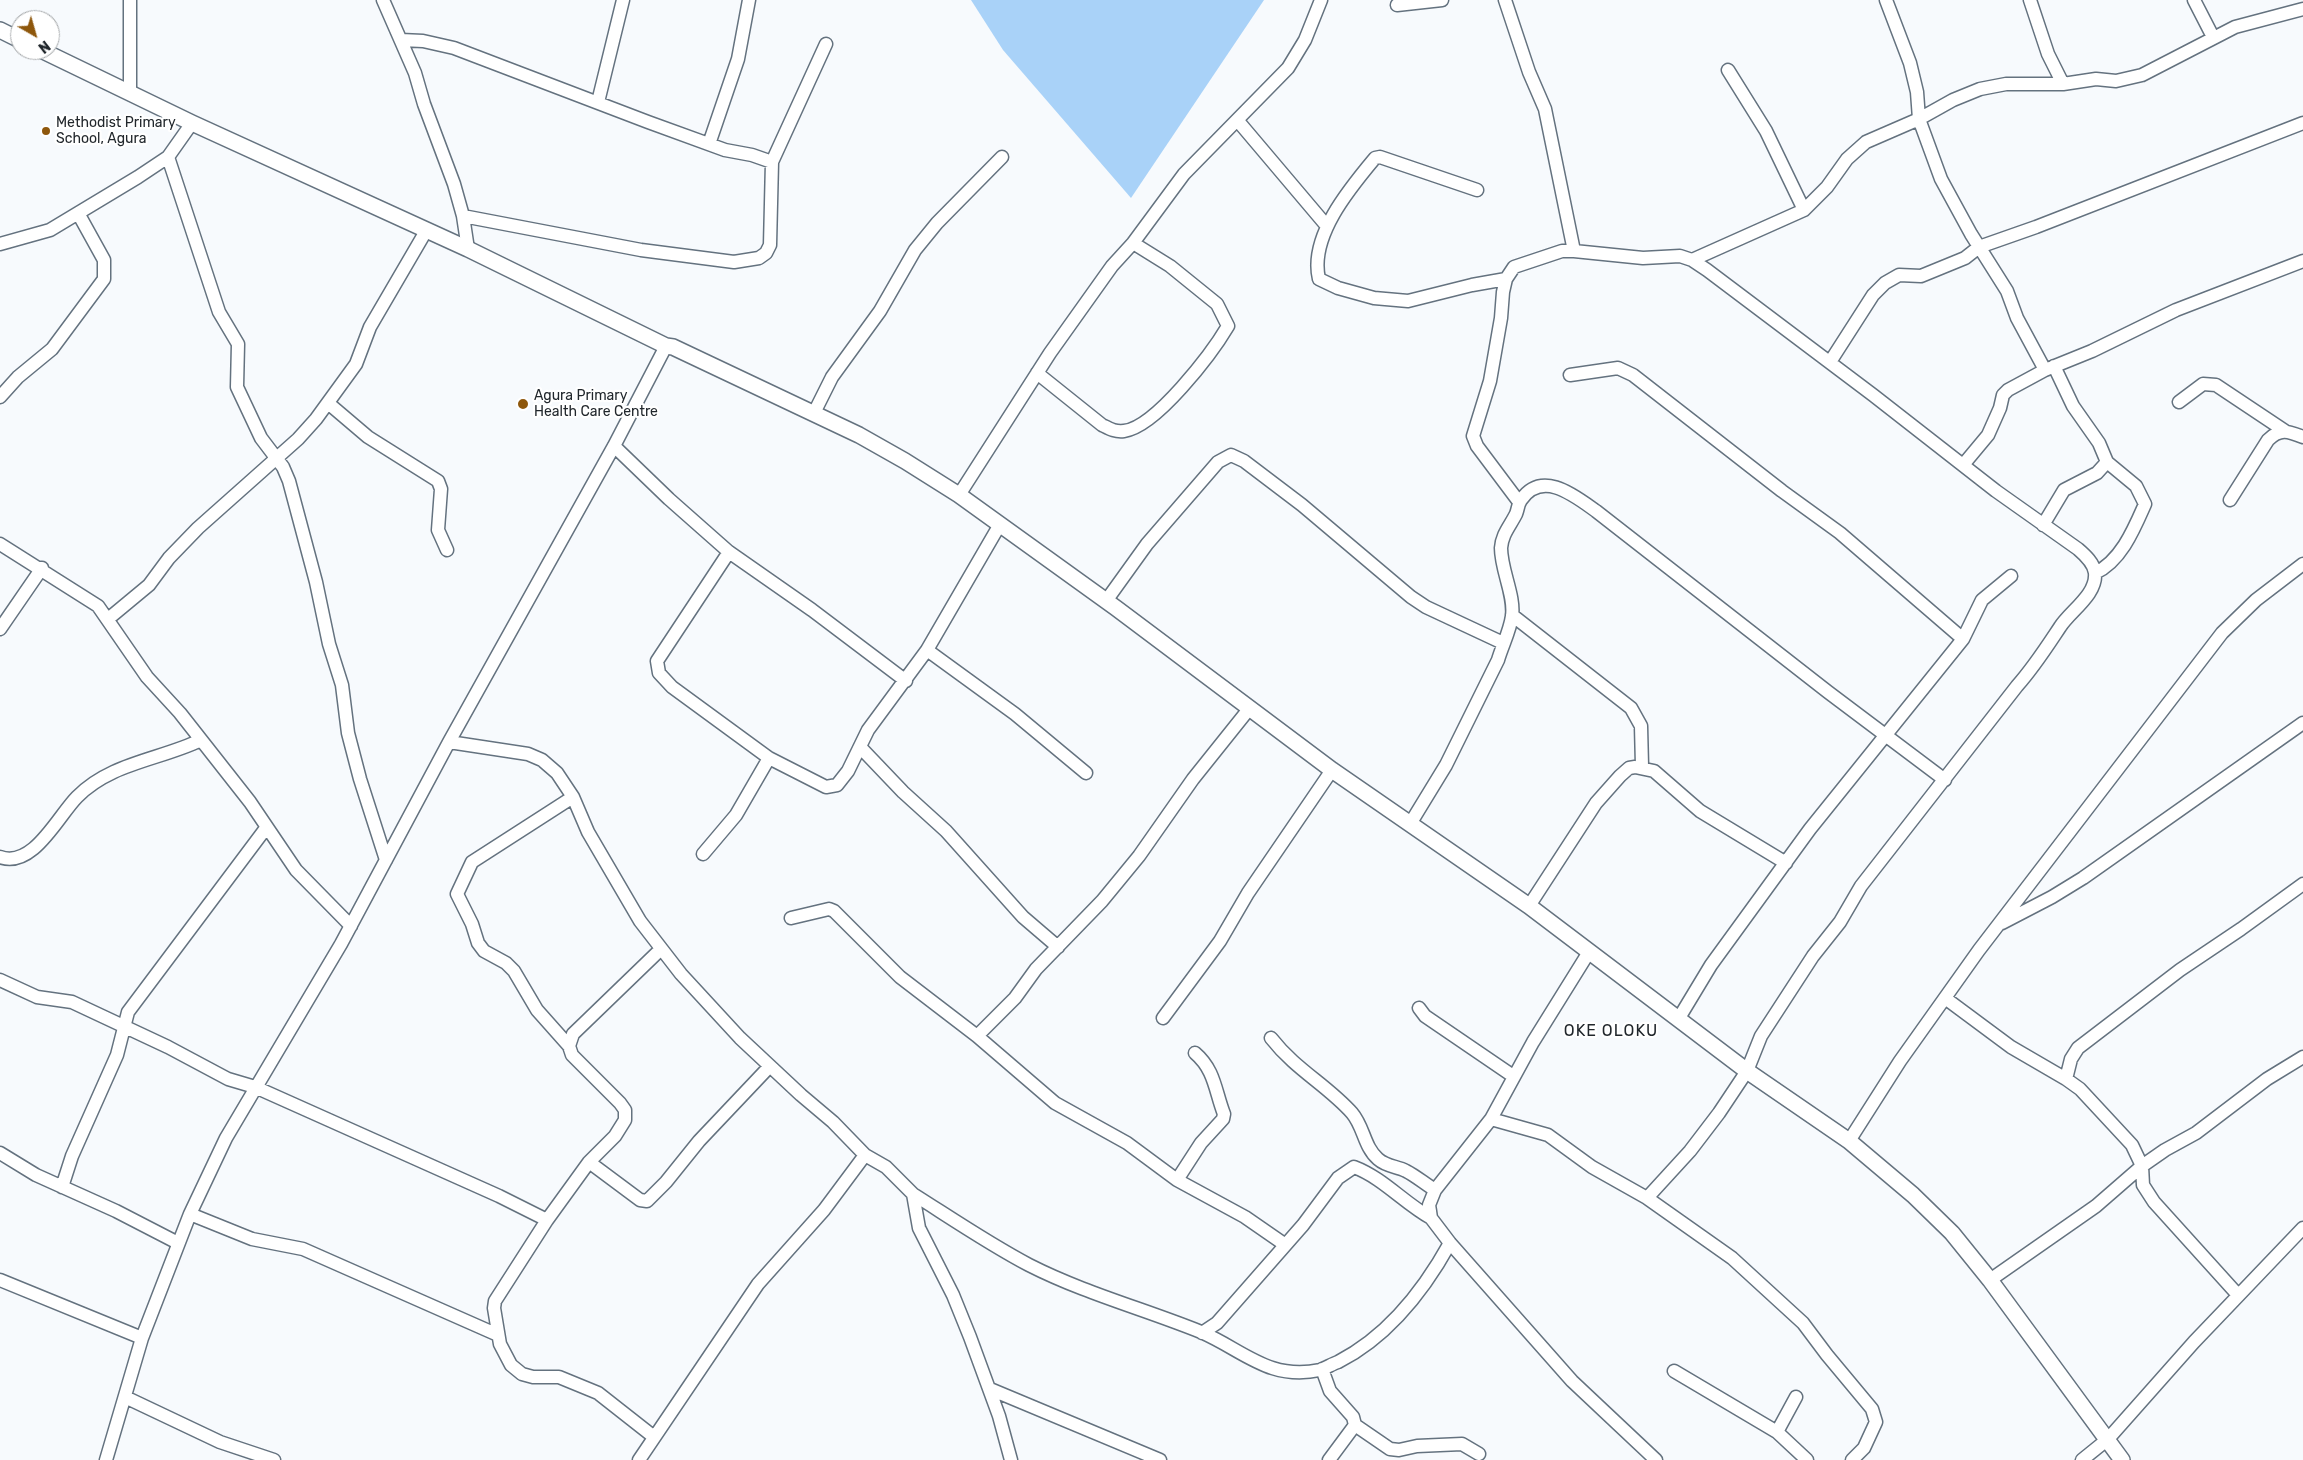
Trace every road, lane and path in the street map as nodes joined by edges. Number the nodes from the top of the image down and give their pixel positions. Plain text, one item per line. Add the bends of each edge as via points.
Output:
1 (130, 0) edge
2 (383, 0) edge
3 (622, 0) edge
4 (749, 0) edge
5 (1321, 0) edge
6 (1442, 0) edge
7 (1505, 0) edge
8 (1886, 0) edge
9 (2030, 0) edge
10 (2194, 0) edge
11 (1397, 5) dead end
12 (2303, 9) edge
13 (2212, 37) junction
14 (401, 40) junction
15 (826, 44) dead end
16 (60, 59) edge
17 (1728, 70) dead end
18 (2063, 84) junction
19 (130, 94) junction
20 (598, 102) junction
21 (1920, 119) junction
22 (1238, 121) junction
23 (192, 122) junction
24 (2303, 123) edge
25 (709, 144) junction
26 (1002, 156) dead end
27 (168, 157) junction
28 (772, 162) junction
29 (1477, 190) dead end
30 (1804, 210) junction
31 (78, 213) junction
32 (463, 216) junction
33 (1326, 226) junction
34 (426, 231) junction
35 (1133, 243) junction
36 (0, 244) edge
37 (1979, 247) junction
38 (468, 249) junction
39 (1574, 251) junction
40 (1692, 260) junction
41 (2303, 261) edge
42 (1506, 279) junction
43 (666, 346) junction
44 (1830, 362) junction
45 (2050, 368) junction
46 (1037, 374) junction
47 (1570, 374) dead end
48 (0, 397) edge
49 (2179, 402) dead end
50 (328, 403) junction
51 (814, 414) junction
52 (2285, 430) junction
53 (2303, 437) edge
54 (614, 446) junction
55 (275, 457) junction
56 (2107, 462) junction
57 (1963, 465) junction
58 (958, 495) junction
59 (2230, 500) dead end
60 (1519, 502) junction
61 (2043, 525) junction
62 (999, 526) junction
63 (0, 544) edge
64 (446, 550) dead end
65 (729, 552) junction
66 (2303, 564) edge
67 (42, 568) junction
68 (2095, 573) junction
69 (2011, 576) dead end
70 (1106, 601) junction
71 (1512, 615) junction
72 (108, 619) junction
73 (0, 629) edge
74 (1964, 640) junction
75 (1503, 643) junction
76 (928, 650) junction
77 (906, 681) junction
78 (1249, 709) junction
79 (2303, 723) edge
80 (1887, 736) junction
81 (201, 740) junction
82 (449, 742) junction
83 (861, 748) junction
84 (769, 758) junction
85 (1642, 766) junction
86 (1332, 770) junction
87 (1086, 773) dead end
88 (1945, 780) junction
89 (573, 797) junction
90 (1410, 824) junction
91 (266, 828) junction
92 (703, 854) dead end
93 (0, 858) edge
94 (386, 860) junction
95 (1786, 863) junction
96 (2303, 884) edge
97 (1529, 906) junction
98 (791, 918) dead end
99 (1999, 925) junction
100 (350, 926) junction
101 (1058, 947) junction
102 (661, 949) junction
103 (1588, 952) junction
104 (0, 980) edge
105 (1945, 998) junction
106 (1420, 1008) dead end
107 (1163, 1018) dead end
108 (1679, 1018) junction
109 (124, 1026) junction
110 (977, 1036) junction
111 (1271, 1038) dead end
112 (569, 1046) junction
113 (1195, 1053) dead end
114 (2303, 1057) edge
115 (770, 1066) junction
116 (1747, 1070) junction
117 (1513, 1076) junction
118 (2066, 1079) junction
119 (255, 1087) junction
120 (1491, 1119) junction
121 (1849, 1141) junction
122 (0, 1153) edge
123 (865, 1155) junction
124 (589, 1162) junction
125 (2142, 1166) junction
126 (1177, 1180) junction
127 (62, 1187) junction
128 (1435, 1190) junction
129 (913, 1194) junction
130 (1647, 1198) junction
131 (190, 1214) junction
132 (1431, 1218) junction
133 (546, 1220) junction
134 (2303, 1228) edge
135 (178, 1243) junction
136 (1450, 1243) junction
137 (1284, 1244) junction
138 (0, 1280) edge
139 (1990, 1280) junction
140 (2238, 1295) junction
141 (1202, 1333) junction
142 (498, 1335) junction
143 (142, 1338) junction
144 (1322, 1370) junction
145 (1674, 1371) dead end
146 (990, 1389) junction
147 (1796, 1396) dead end
148 (125, 1397) junction
149 (1355, 1425) junction
150 (1777, 1432) junction
151 (654, 1437) junction
152 (2108, 1439) junction
153 (1479, 1454) dead end
154 (106, 1460) edge
155 (274, 1460) edge
156 (639, 1460) edge
157 (1011, 1460) edge
158 (1160, 1460) edge
159 (1329, 1460) edge
160 (1656, 1460) edge
161 (1807, 1460) edge
162 (1852, 1460) edge
163 (2082, 1460) edge
164 (2122, 1460) edge

1 - 19 street
2 - 14 street
3 - 20 street
4 - 25 street via 738,59
5 - 22 street via 1305,40 1288,68
6 - 11 street
7 - 39 street via 1545,109
8 - 21 street via 1910,63
9 - 18 street via 2048,54
10 - 13 street
12 - 13 street via 2235,27
13 - 18 street via 2142,74 2116,81 2096,79
14 - 20 street via 454,48
14 - 32 street
15 - 28 street
16 - 19 street
17 - 30 street via 1766,131
18 - 21 street via 2006,84 1980,89
19 - 23 street
20 - 25 street
21 - 30 street via 1858,148
21 - 37 street via 1941,179
22 - 33 street
22 - 35 street via 1184,174
23 - 27 street
23 - 34 street
24 - 37 street
25 - 28 street
26 - 51 street via 936,223 915,250 880,311 832,377
27 - 31 street
27 - 55 street via 219,312 238,344 237,387 261,438
28 - 32 street via 770,245 760,258 748,262 641,250
29 - 33 street via 1375,158
30 - 40 street
31 - 36 street via 50,230
31 - 48 street via 104,260 104,279 52,349
32 - 38 street
33 - 42 street via 1317,269 1319,280 1338,288 1374,298 1408,301
34 - 38 street
34 - 50 street via 370,327 356,364
35 - 46 street via 1088,298
35 - 46 street via 1170,266 1217,304 1228,326 1217,345 1160,411 1146,422 1125,431 1113,431 1102,425
37 - 44 street via 1965,258 1921,276 1899,275 1885,283 1860,314
37 - 45 street via 2007,291 2017,318
38 - 43 street
39 - 40 street via 1642,258 1680,256
39 - 42 street via 1562,251 1514,266
40 - 44 street
41 - 45 street via 2176,310
42 - 60 street via 1490,381 1473,436
43 - 51 street
43 - 54 street
44 - 57 street
45 - 56 street via 2099,443
45 - 57 street via 2003,395 1988,435
46 - 58 street
47 - 74 street via 1618,368 1633,375 1840,533
49 - 52 street via 2203,384 2216,385
50 - 55 street via 298,439
50 - 64 street via 368,437 438,481 441,489 438,530
51 - 58 street via 905,461
52 - 53 street
52 - 59 street via 2275,432 2268,440
54 - 65 street
54 - 82 street
55 - 72 street via 198,528 169,558 150,585
55 - 94 street via 289,482 342,685 348,733
56 - 61 street via 2097,473 2064,490
56 - 68 street via 2136,486 2145,504 2116,558 2108,567
57 - 61 street
58 - 62 street
60 - 71 street via 1505,530 1501,547
60 - 80 street via 1537,487 1565,489
61 - 68 street via 2089,559
62 - 70 street
62 - 76 street
63 - 67 street
65 - 77 street
65 - 84 street via 657,661 660,673 672,686
66 - 99 street via 2256,600 2222,633
67 - 72 street via 90,599
67 - 73 street
68 - 88 street via 2090,591 2060,626 2039,662
69 - 74 street via 1982,600
70 - 75 street via 1153,537 1218,462 1231,455 1244,461 1302,505 1411,597
70 - 78 street
71 - 75 street
71 - 85 street via 1631,708 1640,726
72 - 81 street via 147,676
74 - 80 street
75 - 90 street via 1498,660 1446,765
76 - 77 street
76 - 87 street via 1015,714
77 - 83 street via 868,730
78 - 86 street
78 - 101 street via 1139,856
79 - 99 street via 2098,868 2052,898
80 - 88 street
80 - 95 street
81 - 91 street via 250,802
81 - 93 street via 96,780 76,798 34,849 15,859
82 - 89 street via 528,754 542,760 557,773
82 - 94 street
83 - 84 street via 837,784 826,787
83 - 101 street via 946,831 1023,917
84 - 92 street via 736,814
85 - 95 street via 1654,770 1700,811
85 - 97 street via 1628,768 1596,802
86 - 90 street
86 - 107 street via 1248,893 1220,941
88 - 116 street via 1861,886 1840,922 1813,956 1761,1036
89 - 102 street via 588,832 640,921
89 - 112 street via 472,862 457,894 478,943 514,971 537,1010
90 - 97 street
91 - 100 street via 296,870
91 - 109 street via 128,1012
94 - 100 street
95 - 108 street via 1711,964
96 - 118 street via 2180,970 2078,1048 2071,1059
97 - 103 street
98 - 110 street via 829,909 834,911 900,977
99 - 105 street
100 - 119 street
101 - 110 street via 1036,969 1015,998
102 - 112 street via 573,1034
102 - 115 street via 728,1026
103 - 108 street
103 - 117 street
104 - 109 street via 37,997 72,1002
105 - 118 street via 2018,1052
105 - 121 street
106 - 117 street via 1425,1016
108 - 116 street
109 - 119 street via 228,1079
109 - 127 street via 106,1083 72,1156
110 - 126 street via 1055,1103 1127,1143
111 - 128 street via 1295,1065 1351,1112 1358,1120 1370,1151 1377,1158 1385,1165 1405,1170
112 - 124 street via 572,1055 625,1110 625,1120 615,1136
113 - 126 street via 1215,1079 1224,1114
114 - 125 street via 2267,1079 2196,1133
115 - 123 street
115 - 124 street via 698,1141 647,1201 640,1200
116 - 121 street
116 - 130 street via 1690,1151
117 - 120 street
118 - 125 street via 2080,1089 2132,1144
119 - 131 street via 226,1138
119 - 133 street
120 - 128 street
120 - 130 street via 1548,1135 1592,1167
121 - 139 street via 1952,1233
122 - 127 street
123 - 129 street via 886,1167
123 - 151 street via 824,1210 758,1284
124 - 133 street
125 - 139 street via 2096,1206
125 - 140 street via 2142,1185 2154,1202
126 - 137 street via 1245,1217
127 - 135 street
128 - 132 street via 1429,1206
129 - 141 street via 1030,1265 1142,1312
129 - 146 street via 920,1228 953,1294
130 - 162 street via 1732,1258 1803,1323 1872,1409 1876,1422 1864,1448
131 - 135 street
131 - 142 street via 261,1242 303,1249
132 - 136 street
132 - 137 street via 1369,1173 1354,1167 1338,1178
133 - 142 street via 495,1301
134 - 140 street
135 - 143 street
136 - 144 street via 1436,1268 1383,1330 1365,1346
136 - 160 street via 1572,1380
137 - 141 street via 1218,1323
138 - 143 street
139 - 152 street
140 - 152 street
141 - 144 street via 1273,1369 1295,1372
142 - 151 street via 511,1365 522,1374 558,1376 598,1393
143 - 148 street
144 - 149 street via 1330,1391 1353,1417
145 - 150 street
146 - 157 street
146 - 158 street
147 - 150 street
148 - 154 street
148 - 155 street via 220,1442
149 - 153 street via 1390,1449 1462,1444
149 - 159 street
150 - 161 street
151 - 156 street
152 - 163 street
152 - 164 street

